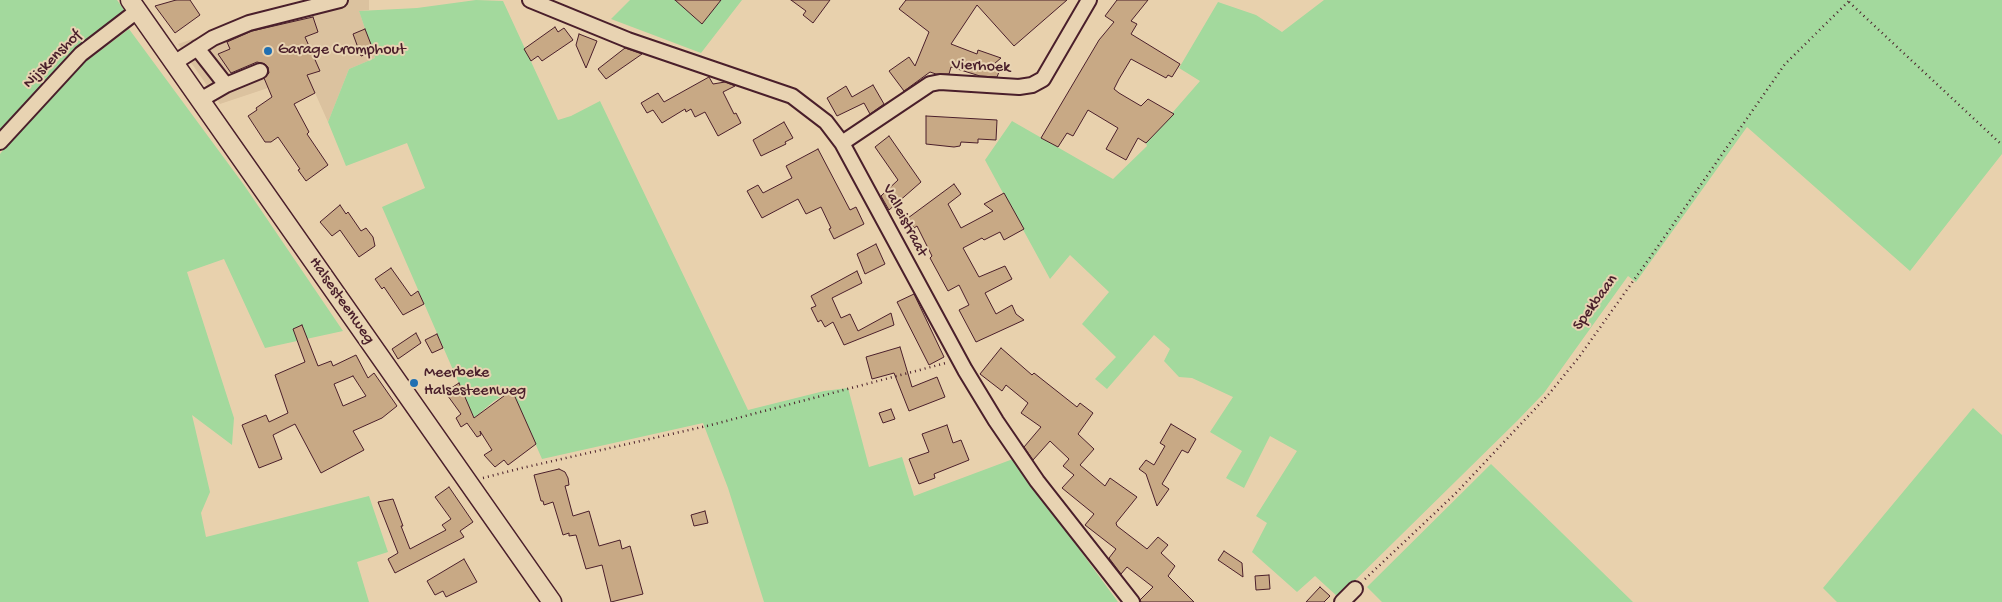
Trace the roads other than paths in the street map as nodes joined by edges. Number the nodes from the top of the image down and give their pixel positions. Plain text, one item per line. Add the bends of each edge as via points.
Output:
1 (340, 0) edge
2 (530, 0) edge
3 (1089, 0) edge
4 (133, 5) edge
5 (198, 48) junction
6 (174, 63) junction
7 (260, 71) dead end
8 (226, 85) junction
9 (200, 100) junction
10 (0, 142) edge
11 (842, 143) junction
12 (1355, 589) road end
13 (552, 602) edge
14 (1132, 602) edge
15 (1342, 602) edge

1 - 5 street via 249,23
2 - 11 street, Valleistraat via 628,40 792,96 826,122
3 - 11 street, Vierhoek via 1043,79 1020,87 930,84
4 - 6 main road, Halsesteenweg
4 - 10 street, Nijskenshof via 81,54
5 - 6 street
5 - 8 street
6 - 9 main road, Halsesteenweg
7 - 8 street
8 - 9 street
9 - 13 main road, Halsesteenweg
11 - 14 street, Valleistraat via 996,421 1036,481
12 - 15 street

